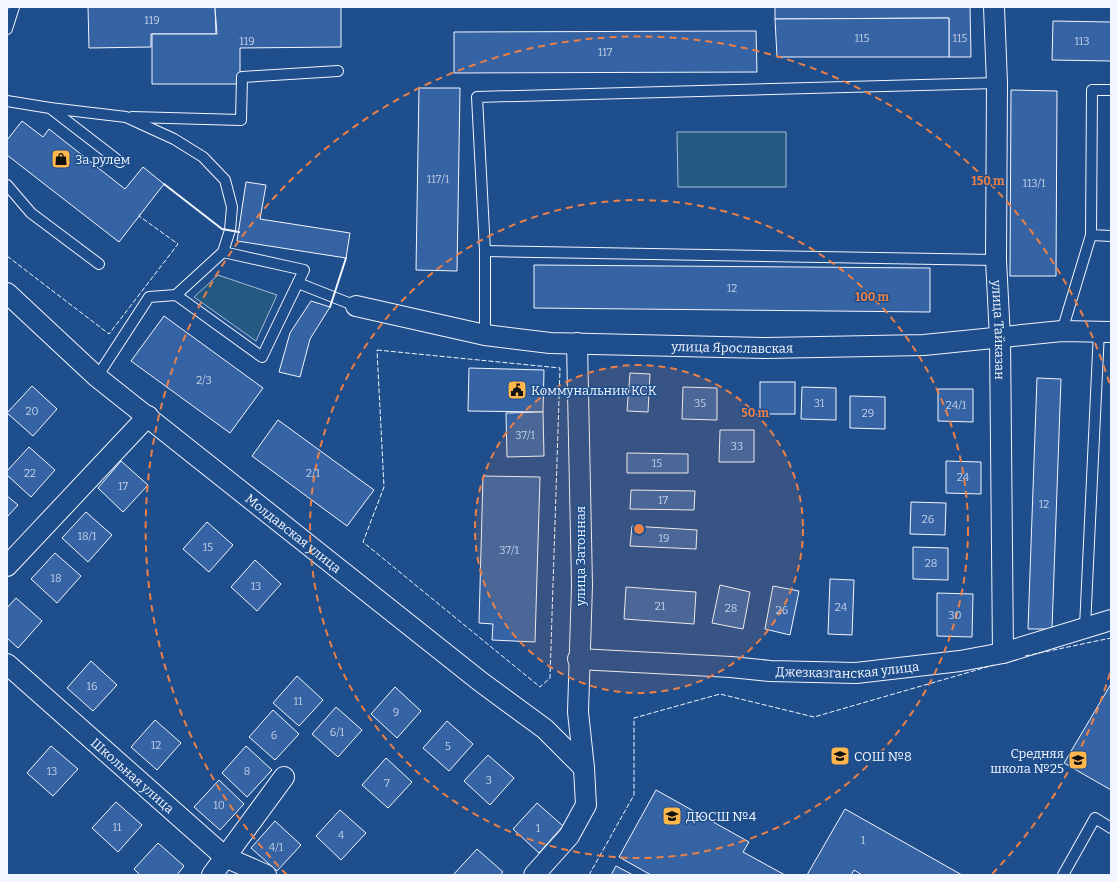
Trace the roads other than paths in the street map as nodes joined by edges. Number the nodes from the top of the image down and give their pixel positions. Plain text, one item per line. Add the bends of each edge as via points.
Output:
1 (14, 7) edge
2 (994, 7) edge
3 (7, 29) edge
4 (338, 71) dead end
5 (997, 83) junction
6 (1111, 90) edge
7 (7, 101) edge
8 (50, 108) junction
9 (126, 117) junction
10 (120, 162) dead end
11 (7, 185) edge
12 (1091, 235) junction
13 (1111, 236) edge
14 (485, 251) junction
15 (223, 252) junction
16 (996, 260) junction
17 (99, 264) dead end
18 (298, 283) junction
19 (7, 293) edge
20 (176, 295) junction
21 (356, 306) joint
22 (1062, 331) junction
23 (1105, 332) edge
24 (485, 335) junction
25 (1000, 338) junction
26 (577, 343) junction
27 (97, 377) junction
28 (148, 416) junction
29 (7, 566) edge
30 (1111, 620) edge
31 (1085, 627) junction
32 (1004, 653) junction
33 (578, 659) junction
34 (7, 664) edge
35 (584, 768) junction
36 (284, 777) dead end
37 (1111, 828) edge
38 (225, 857) junction
39 (212, 875) edge
40 (266, 875) edge
41 (534, 875) edge
42 (1063, 875) edge

1 - 3 lane
2 - 5 street, улица Тайказан
4 - 9 lane via 242,77 241,120
5 - 14 lane via 477,97
5 - 16 street, улица Тайказан
6 - 12 lane via 1092,90
7 - 8 lane
8 - 9 lane
8 - 10 lane
9 - 15 lane via 174,139 203,158 225,180 232,207 230,230
11 - 17 lane via 31,213
12 - 13 lane
12 - 22 lane
14 - 16 lane
14 - 24 lane
15 - 18 lane via 304,270
15 - 20 lane
16 - 25 street, улица Тайказан
18 - 20 lane via 262,357
18 - 21 lane
19 - 27 street, Молдавская улица
20 - 27 lane via 149,297
21 - 24 street, улица Ярославская
22 - 23 street, улица Ярославская
22 - 25 street, улица Ярославская
23 - 31 lane
24 - 26 street, улица Ярославская via 550,343
25 - 26 street, улица Ярославская via 924,345 766,348
25 - 32 street, улица Тайказан
26 - 33 street, улица Затонная via 582,585
27 - 28 street, Молдавская улица
28 - 29 street
28 - 35 street, Молдавская улица via 481,682 545,729
30 - 31 street, Джезказганская улица
31 - 32 street, Джезказганская улица
32 - 33 street, Джезказганская улица via 856,674
33 - 35 street, улица Затонная via 578,712
34 - 38 street, Школьная улица
35 - 41 street via 586,805 569,836
36 - 38 street
37 - 42 lane via 1095,818
38 - 39 street
38 - 40 street, Школьная улица

